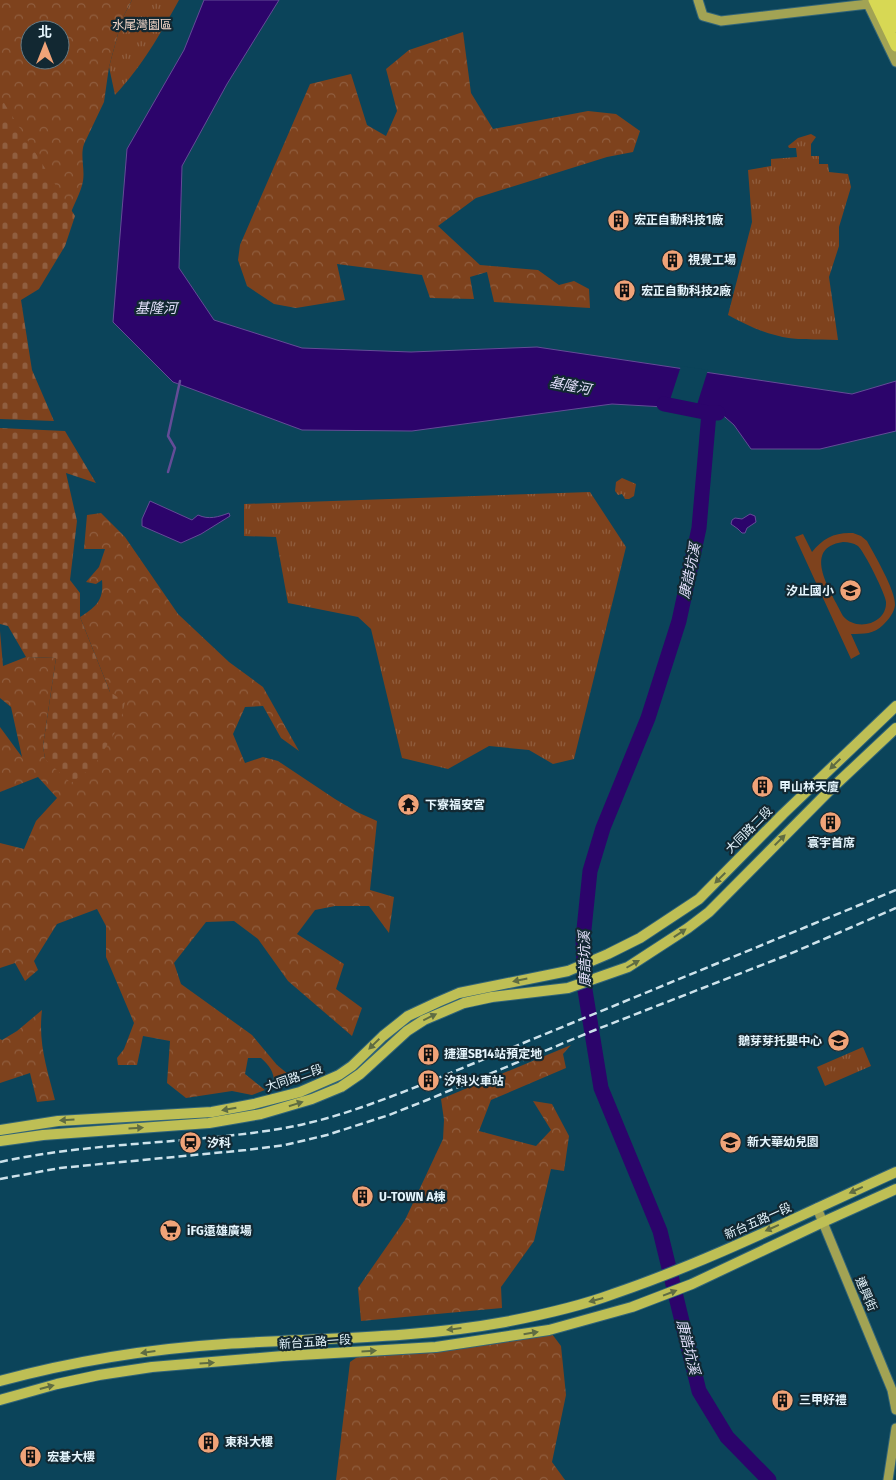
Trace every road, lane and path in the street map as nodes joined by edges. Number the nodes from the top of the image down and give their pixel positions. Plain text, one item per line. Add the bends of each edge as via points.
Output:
1 (698, 0) edge
2 (874, 0) edge
3 (882, 0) edge
4 (891, 0) edge
5 (896, 10) edge
6 (896, 28) edge
7 (896, 46) edge
8 (896, 62) edge
9 (896, 706) edge
10 (896, 728) edge
11 (855, 744) junction
12 (869, 753) junction
13 (0, 1130) edge
14 (0, 1141) edge
15 (896, 1172) edge
16 (896, 1189) edge
17 (817, 1208) junction
18 (823, 1222) junction
19 (627, 1289) junction
20 (632, 1307) junction
21 (336, 1338) junction
22 (335, 1353) junction
23 (0, 1381) edge
24 (0, 1400) edge
25 (896, 1410) edge
26 (896, 1428) edge
27 (888, 1480) edge

1 - 8 street via 703,16 721,21 868,4
2 - 7 highway
3 - 6 highway
4 - 5 highway
9 - 11 main road, 大同路二段
10 - 12 main road
11 - 12 main road
11 -> 13 main road, 大同路二段 via 699,899 640,938 568,970 459,994 438,1002 408,1016 340,1075 300,1092 212,1112 58,1121
14 -> 12 main road, 大同路二段 via 209,1123 261,1114 341,1087 407,1031 440,1012 492,997 568,988 628,967 709,912
15 -> 17 main road, 新台五路一段
16 - 18 main road, 新台五路一段
17 - 18 street, 連興街
17 -> 19 main road, 新台五路一段
20 -> 18 main road, 新台五路一段 via 692,1284
18 - 25 street, 連興街 via 892,1390
19 - 20 main road
19 -> 21 main road, 新台五路一段 via 569,1307 502,1322
22 -> 20 main road, 新台五路一段 via 482,1341 548,1330
21 - 22 main road
21 -> 23 main road, 新台五路一段 via 160,1350 84,1361
24 -> 22 main road, 新台五路一段 via 99,1375
26 - 27 street

